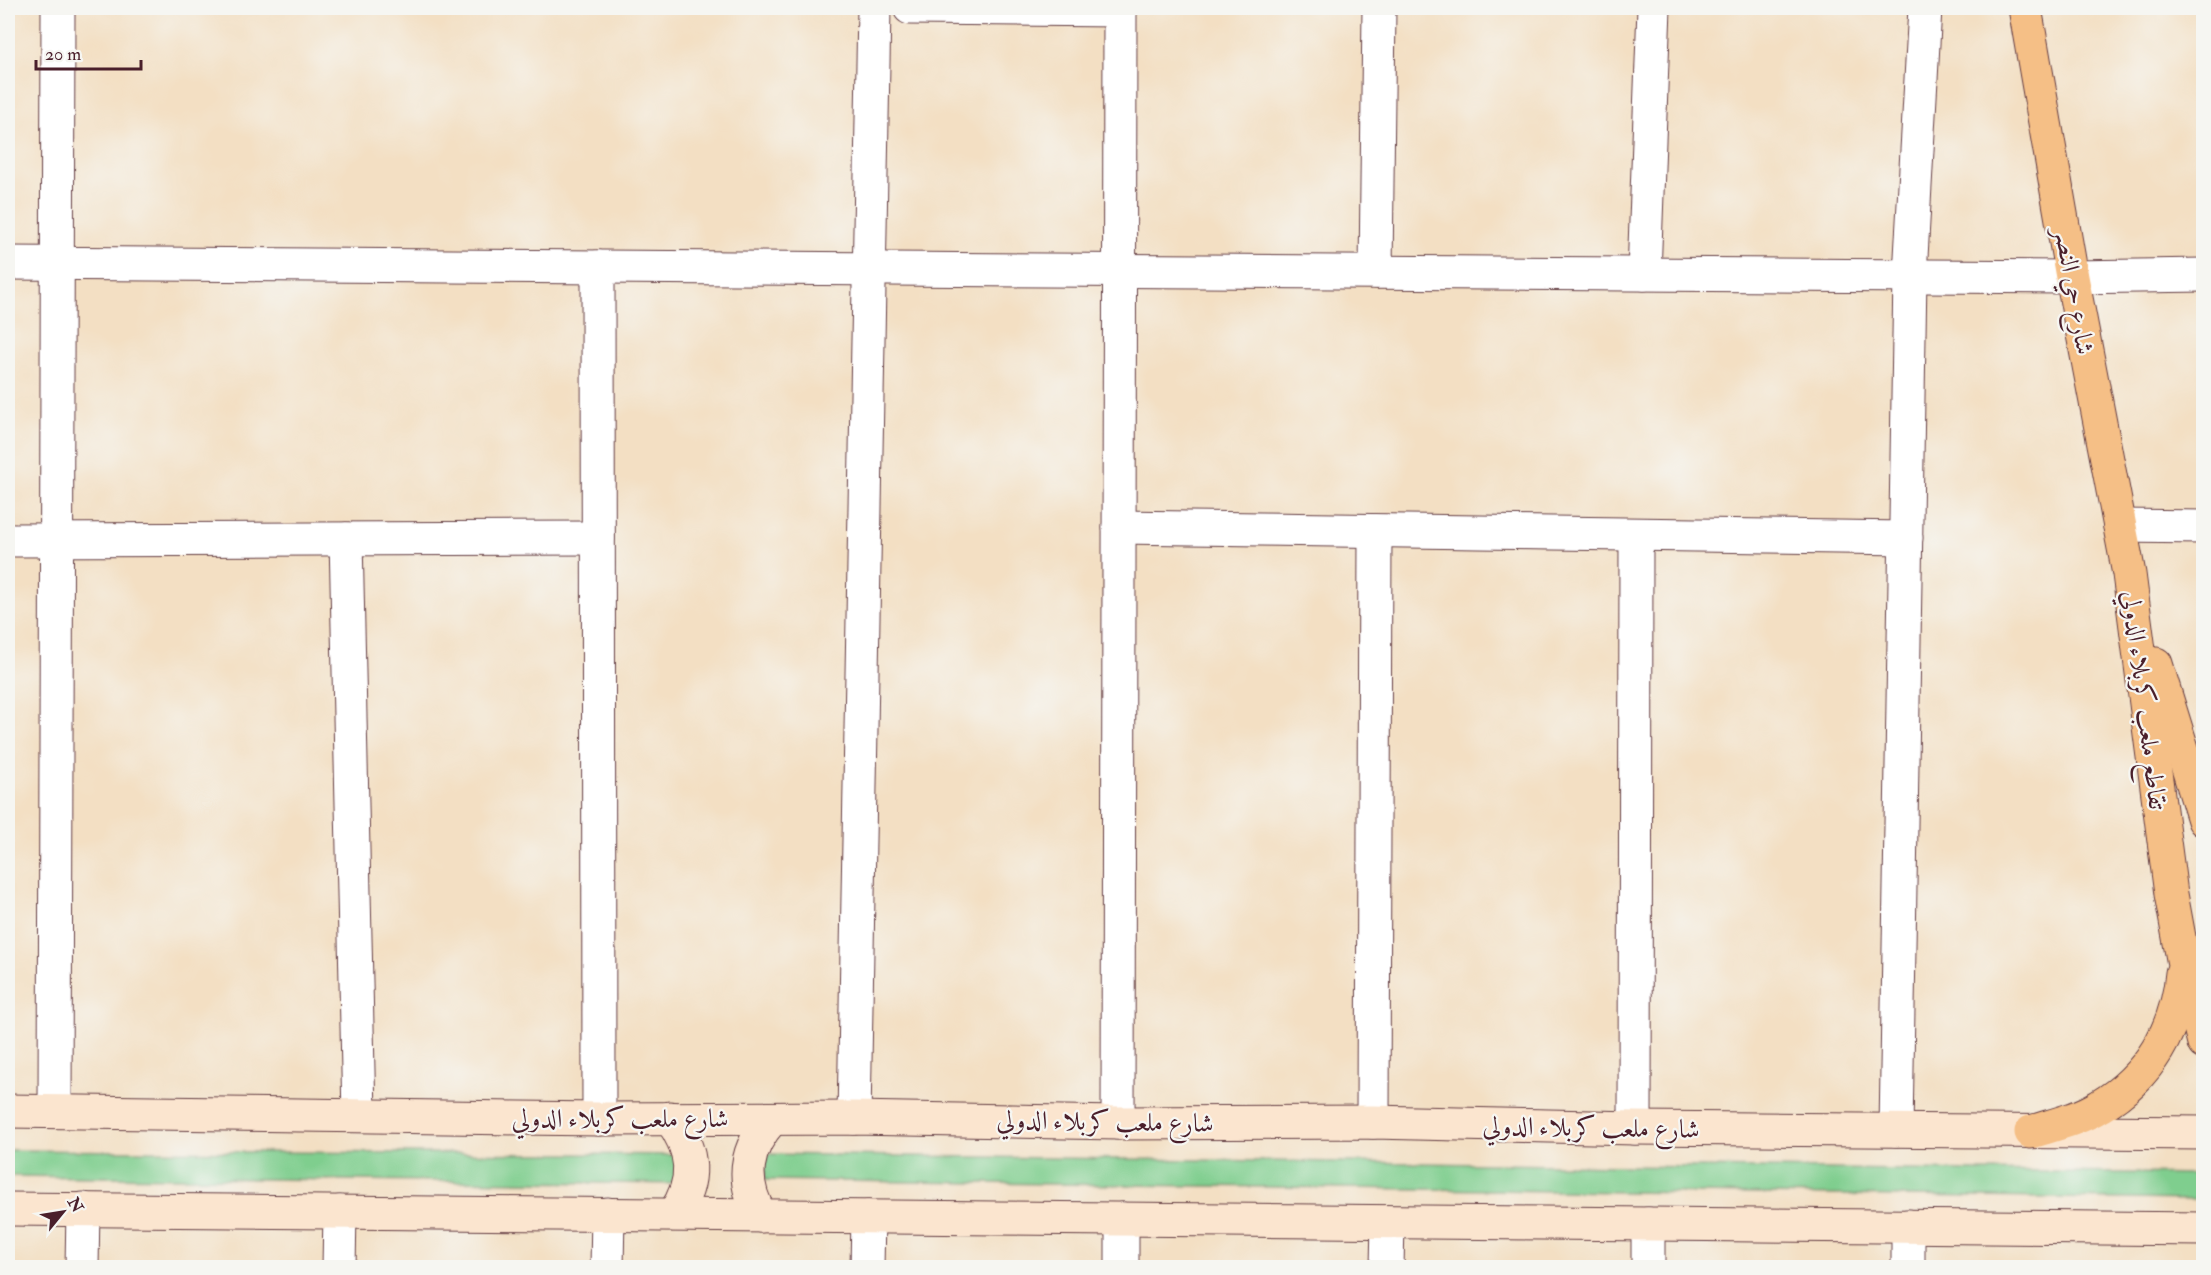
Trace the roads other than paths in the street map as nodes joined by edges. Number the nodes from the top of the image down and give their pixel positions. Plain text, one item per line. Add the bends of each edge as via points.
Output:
1 (58, 8) edge
2 (874, 8) edge
3 (910, 8) edge
4 (1379, 8) edge
5 (1653, 8) edge
6 (1926, 8) edge
7 (2025, 8) edge
8 (1120, 9) edge
9 (8, 263) edge
10 (59, 264) junction
11 (598, 267) junction
12 (870, 269) junction
13 (1119, 271) junction
14 (1376, 272) junction
15 (1644, 274) junction
16 (1910, 275) junction
17 (2204, 275) edge
18 (2072, 277) junction
19 (2120, 526) junction
20 (1119, 527) junction
21 (2204, 527) edge
22 (1375, 531) junction
23 (1636, 535) junction
24 (598, 538) junction
25 (1906, 538) junction
26 (346, 539) junction
27 (8, 540) edge
28 (56, 540) junction
29 (2129, 574) junction
30 (2204, 820) edge
31 (2182, 959) junction
32 (2204, 1043) edge
33 (8, 1111) edge
34 (55, 1112) junction
35 (358, 1115) junction
36 (670, 1118) junction
37 (854, 1118) junction
38 (599, 1119) junction
39 (772, 1119) junction
40 (1373, 1122) junction
41 (1118, 1123) junction
42 (1635, 1128) junction
43 (1896, 1130) junction
44 (2031, 1132) junction
45 (2204, 1133) edge
46 (8, 1209) edge
47 (83, 1209) junction
48 (340, 1212) junction
49 (608, 1214) junction
50 (674, 1214) junction
51 (761, 1216) junction
52 (868, 1217) junction
53 (1122, 1219) junction
54 (1388, 1222) junction
55 (1648, 1224) junction
56 (1908, 1226) junction
57 (2204, 1229) edge
58 (82, 1268) edge
59 (339, 1268) edge
60 (608, 1268) edge
61 (867, 1268) edge
62 (1122, 1268) edge
63 (1387, 1268) edge
64 (1648, 1268) edge
65 (1908, 1268) edge

1 - 10 street
2 - 12 street
3 - 8 street
4 - 14 street
5 - 15 street
6 - 16 street
7 - 18 main road, شارع حي النصر
8 - 13 street
9 - 10 street
10 - 11 street
10 - 28 street
11 - 12 street
11 - 24 street
12 - 13 street
12 - 37 street
13 - 14 street
13 - 20 street
14 - 15 street
15 - 16 street
16 - 18 street
16 - 25 street
17 - 18 street
18 - 19 main road, شارع حي النصر
19 - 21 street
19 - 29 main road, شارع حي النصر
20 - 22 street
20 - 41 street
22 - 23 street
22 - 40 street
23 - 25 street
23 - 42 street
24 - 26 street
24 - 38 street
25 - 43 street
26 - 28 street
26 - 35 street
27 - 28 street
28 - 34 street
29 - 30 main road, تقاطع ملعب كربلاء الدولي
29 - 31 main road, تقاطع ملعب كربلاء الدولي
31 - 32 main road, تقاطع ملعب كربلاء الدولي
31 - 44 main road via 2180,995 2170,1029 2152,1060 2128,1086 2099,1107
33 - 34 main road, شارع ملعب كربلاء الدولي
34 - 35 main road, شارع ملعب كربلاء الدولي
35 - 38 main road, شارع ملعب كربلاء الدولي
36 - 38 main road, شارع ملعب كربلاء الدولي
36 - 39 main road, شارع ملعب كربلاء الدولي
36 - 50 main road via 687,1144 691,1173
37 - 39 main road, شارع ملعب كربلاء الدولي
37 - 41 main road, شارع ملعب كربلاء الدولي
39 - 51 main road via 753,1144 746,1173 753,1203
40 - 41 main road, شارع ملعب كربلاء الدولي
40 - 42 main road, شارع ملعب كربلاء الدولي
42 - 43 main road, شارع ملعب كربلاء الدولي
43 - 44 main road, شارع ملعب كربلاء الدولي
44 - 45 main road, شارع ملعب كربلاء الدولي
46 - 47 main road
47 - 48 main road
47 - 58 street
48 - 49 main road
48 - 59 street
49 - 50 main road
49 - 60 street
50 - 51 main road
51 - 52 main road
52 - 53 main road
52 - 61 street
53 - 54 main road
53 - 62 street
54 - 55 main road
54 - 63 street
55 - 56 main road
55 - 64 street
56 - 57 main road
56 - 65 street

